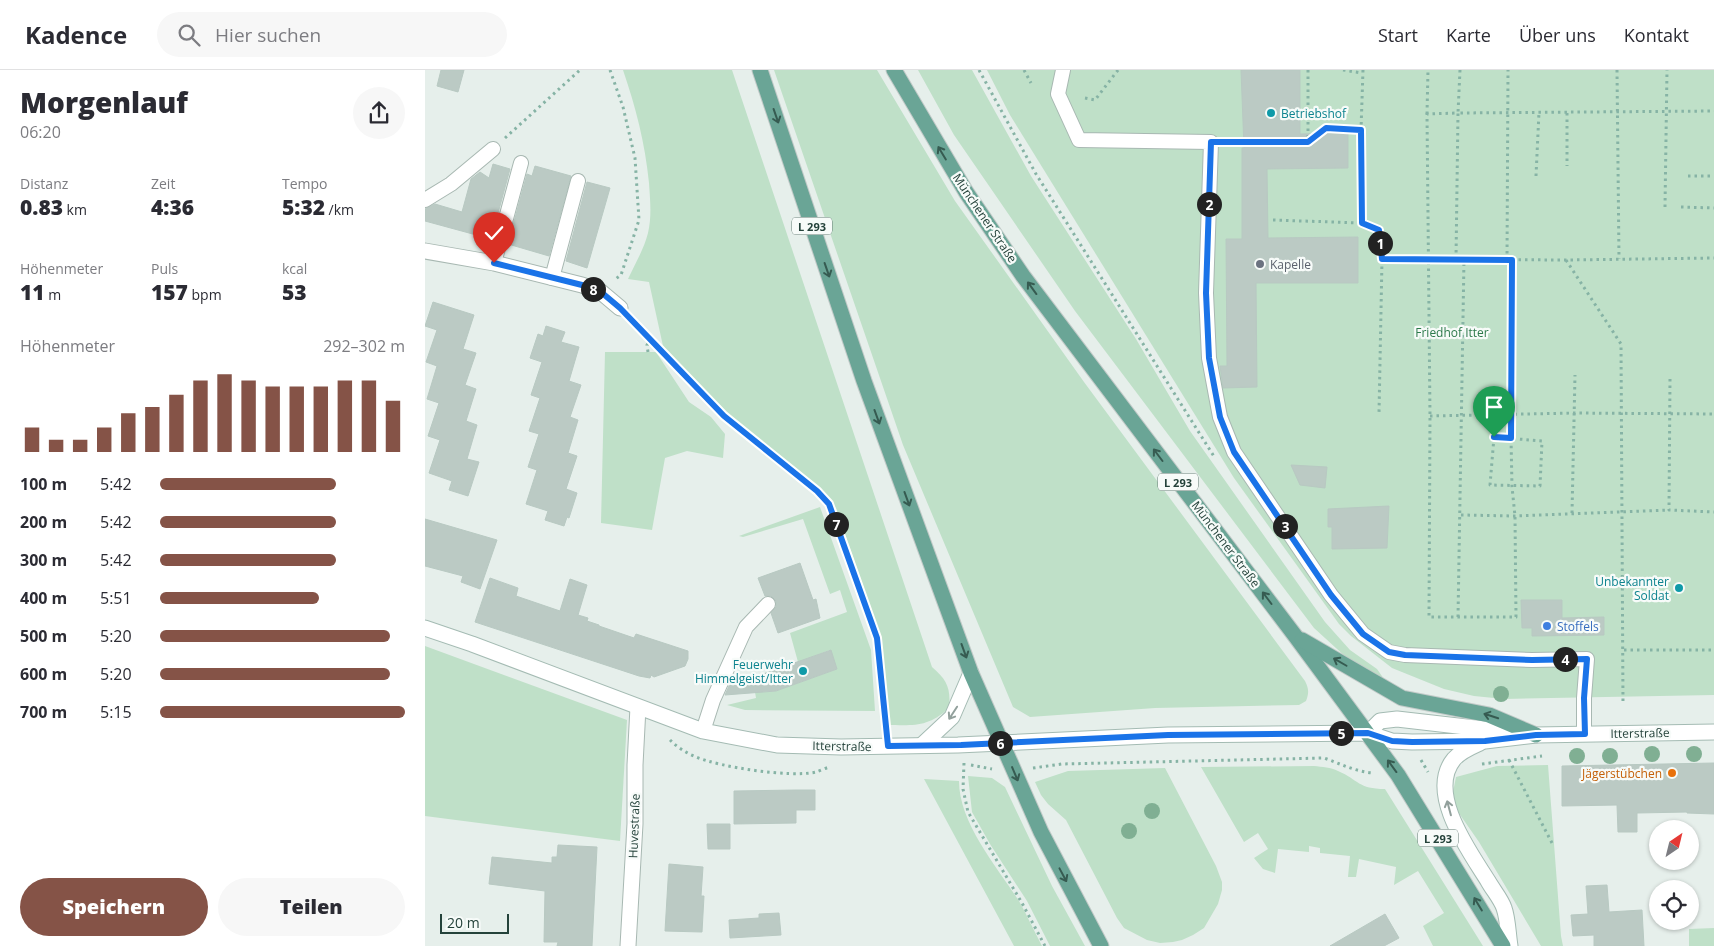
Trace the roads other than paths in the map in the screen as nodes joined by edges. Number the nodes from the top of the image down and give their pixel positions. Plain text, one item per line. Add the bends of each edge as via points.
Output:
1 (760, 70) edge
2 (894, 70) edge
3 (1063, 70) edge
4 (493, 149) road end
5 (521, 163) dead end
6 (578, 181) dead end
7 (425, 200) edge
8 (425, 251) edge
9 (494, 263) junction
10 (552, 278) junction
11 (620, 308) road end
12 (768, 604) dead end
13 (425, 628) edge
14 (1296, 637) junction
15 (971, 673) junction
16 (638, 707) junction
17 (703, 731) junction
18 (1714, 732) edge
19 (1368, 733) junction
20 (1585, 734) junction
21 (1536, 735) junction
22 (1485, 741) junction
23 (1001, 742) junction
24 (921, 745) junction
25 (628, 946) edge
26 (1101, 946) edge
27 (1503, 946) edge
28 (1510, 946) edge

1 -> 15 main road, L 293 via 867,390
14 -> 2 main road, Münchener Straße / L 293 via 1023,276 966,192
3 - 20 lane via 1058,94 1079,140 1211,142 1206,293 1209,358 1220,417 1234,452 1331,595 1363,634 1389,652 1532,660 1587,659
4 - 7 lane via 451,184
5 - 9 lane
6 - 10 lane
8 - 9 street
9 - 10 street
10 - 11 street via 601,292
12 - 17 lane via 746,627 713,700
13 - 16 street, Itterstraße
14 - 19 main road, Münchener Straße / L 293
21 -> 14 main road via 1489,715 1402,698
15 - 23 main road, L 293
15 -> 24 street via 952,717
16 - 17 street, Itterstraße
16 - 25 street, Huvestraße
17 - 24 street, Itterstraße via 777,745 841,748
18 - 20 street, Itterstraße
19 - 21 street, Itterstraße via 1380,721 1397,719
19 - 22 street, Itterstraße via 1392,741
19 - 23 street, Itterstraße via 1168,735
27 -> 19 main road, Münchener Straße / L 293 via 1398,775
20 - 21 street, Itterstraße
21 - 22 street, Itterstraße
28 -> 22 street via 1504,907 1453,822 1447,800 1445,782 1449,766 1462,752
23 - 24 street, Itterstraße
23 -> 26 main road, L 293 via 1041,832

